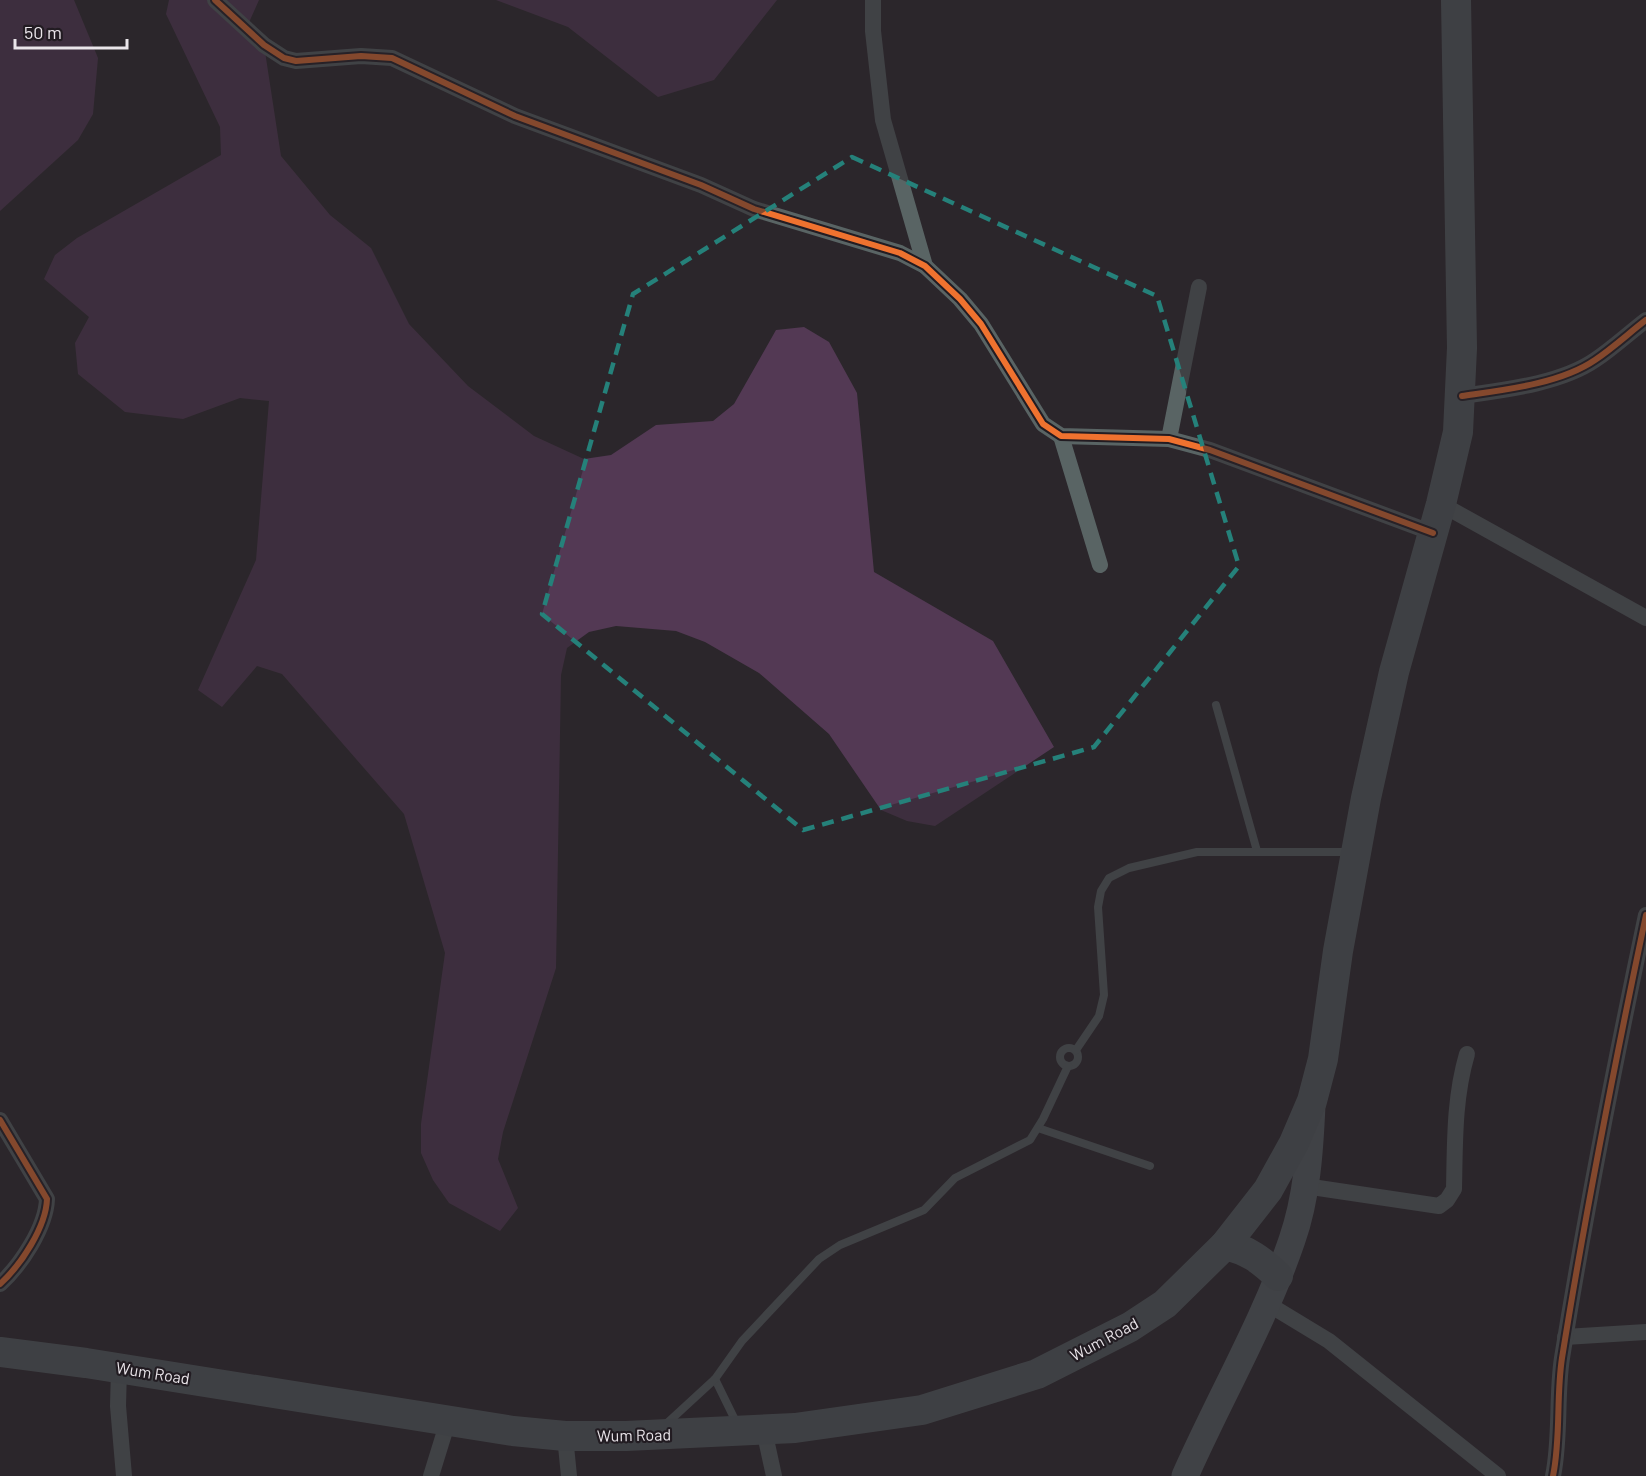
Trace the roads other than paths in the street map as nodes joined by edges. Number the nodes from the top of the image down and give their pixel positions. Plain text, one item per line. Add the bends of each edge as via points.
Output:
1 (215, 0) edge
2 (873, 0) edge
3 (1456, 0) edge
4 (925, 266) junction
5 (1199, 287) dead end
6 (1646, 320) edge
7 (1461, 396) junction
8 (1061, 436) junction
9 (1168, 439) junction
10 (1441, 504) junction
11 (1433, 534) junction
12 (1100, 565) dead end
13 (1646, 618) edge
14 (1216, 705) dead end
15 (1257, 851) junction
16 (1357, 852) junction
17 (1646, 915) edge
18 (1076, 1050) junction
19 (1467, 1054) dead end
20 (1068, 1066) junction
21 (1312, 1101) junction
22 (0, 1120) edge
23 (1038, 1128) junction
24 (1150, 1166) dead end
25 (1305, 1186) junction
26 (1225, 1245) junction
27 (1278, 1276) junction
28 (0, 1284) edge
29 (1268, 1304) junction
30 (1646, 1332) edge
31 (1565, 1337) junction
32 (0, 1352) edge
33 (119, 1368) junction
34 (715, 1378) junction
35 (448, 1421) junction
36 (752, 1431) junction
37 (654, 1435) junction
38 (565, 1436) junction
39 (123, 1476) edge
40 (431, 1476) edge
41 (569, 1476) edge
42 (774, 1476) edge
43 (1185, 1476) edge
44 (1498, 1476) edge
45 (1553, 1476) edge

1 - 4 street via 284,58 392,58 515,116 754,208 900,253
2 - 4 street via 882,120
3 - 7 highway, Wum Road
4 - 8 street via 981,324 1043,424
5 - 9 street
6 - 7 street via 1594,361 1561,375 1511,389
7 - 10 highway, Wum Road via 1458,432
8 - 9 street
8 - 12 street
9 - 11 street via 1210,450
10 - 11 highway, Wum Road
10 - 13 street
11 - 16 highway, Wum Road via 1394,672
14 - 15 lane
15 - 16 lane
15 - 18 lane via 1197,852 1129,868 1109,878 1098,907 1104,995 1099,1016
16 - 21 highway, Wum Road via 1323,1059
17 - 31 street via 1590,1184
18 - 20 lane via 1078,1059
18 - 20 lane via 1066,1048 1060,1055
19 - 25 street via 1459,1079 1454,1189 1448,1200 1439,1206
20 - 23 lane
21 - 25 main road
21 - 26 highway, Wum Road via 1268,1190
22 - 28 street via 47,1199 37,1236
23 - 24 lane
23 - 34 lane via 1030,1140 955,1178 924,1210 840,1245 819,1259 742,1341
25 - 27 main road via 1293,1238
26 - 27 highway via 1244,1249
26 - 36 highway, Wum Road via 1165,1304 1130,1327 1037,1374 922,1410
27 - 29 main road
29 - 43 main road
29 - 44 street via 1329,1341
30 - 31 street
31 - 45 street
32 - 33 highway, Wum Road
33 - 35 highway, Wum Road
33 - 39 street
34 - 36 lane
34 - 37 lane
35 - 38 highway, Wum Road
35 - 40 street
36 - 37 highway, Wum Road
36 - 42 street
37 - 38 highway, Wum Road
38 - 41 street

